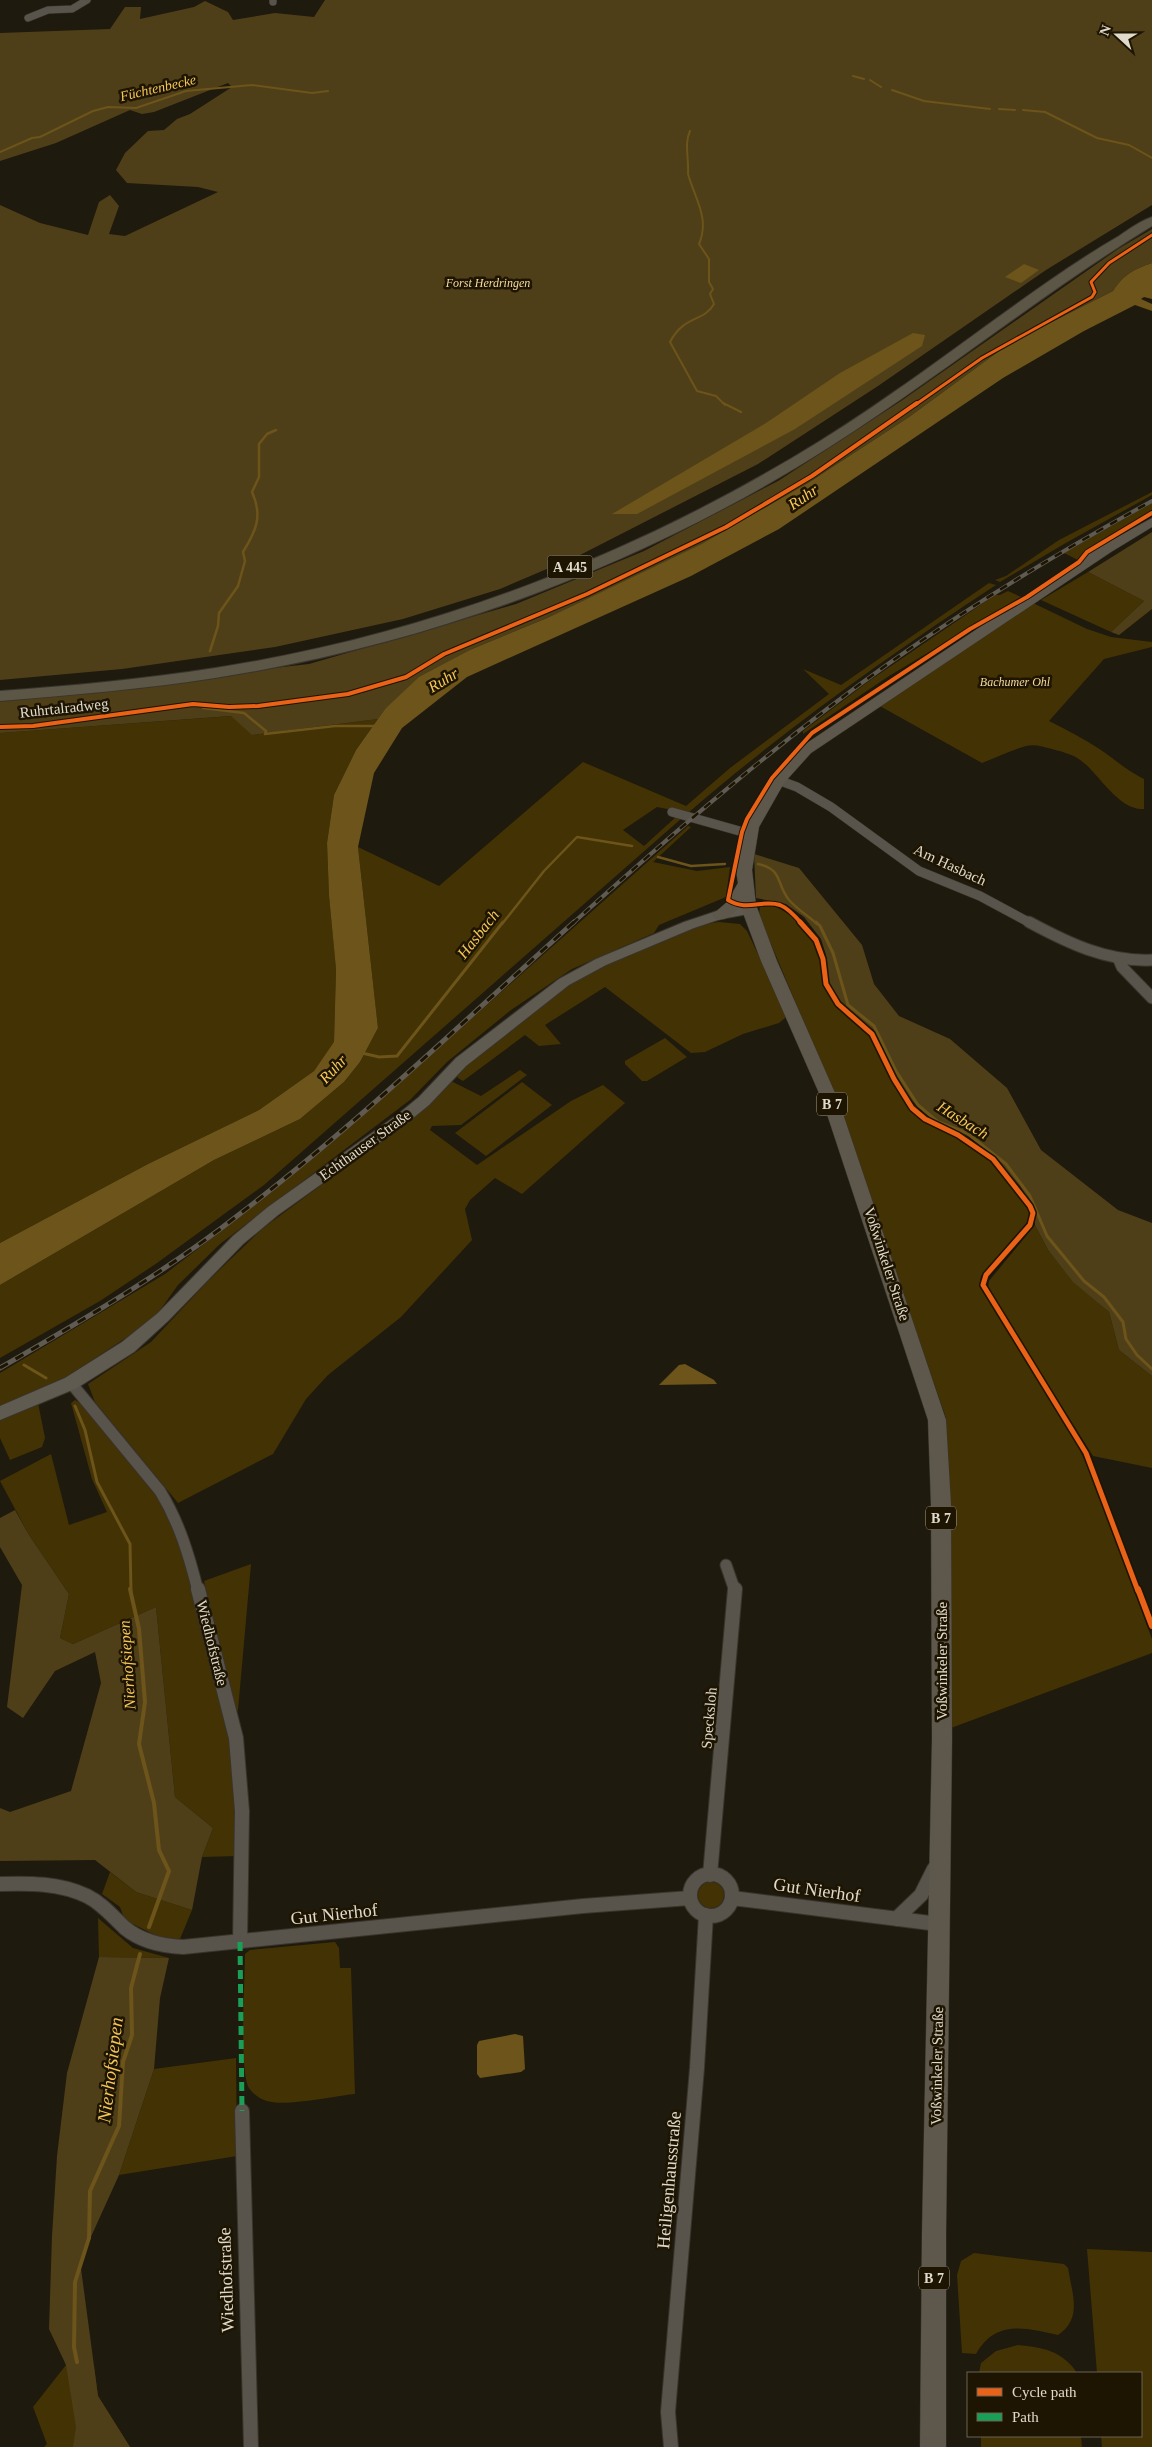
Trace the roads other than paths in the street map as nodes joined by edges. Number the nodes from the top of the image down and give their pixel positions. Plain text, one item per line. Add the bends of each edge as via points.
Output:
1 (87, 0) edge
2 (28, 18) dead end
3 (1152, 212) edge
4 (1152, 221) edge
5 (1152, 522) edge
6 (0, 687) edge
7 (0, 696) edge
8 (778, 780) junction
9 (672, 812) dead end
10 (750, 834) junction
11 (744, 886) junction
12 (749, 910) junction
13 (720, 915) junction
14 (1119, 960) junction
15 (1152, 960) edge
16 (1152, 998) edge
17 (70, 1383) junction
18 (0, 1413) edge
19 (726, 1565) dead end
20 (939, 1858) junction
21 (710, 1874) junction
22 (0, 1884) edge
23 (690, 1898) junction
24 (732, 1898) junction
25 (706, 1915) junction
26 (896, 1919) junction
27 (938, 1924) junction
28 (240, 1942) junction
29 (242, 2111) dead end
30 (251, 2447) edge
31 (671, 2447) edge
32 (933, 2447) edge

1 - 2 street via 72,9 48,10
3 - 6 highway, A 445 via 1068,264 863,408 764,470 658,528 549,576 424,618 258,657 134,676
4 - 7 highway, A 445 via 1076,269 873,412 774,476 668,533 556,582 431,625 260,666 136,685
5 - 8 main road, B 7 via 1106,549 822,738
8 - 10 main road, B 7 via 759,811
8 - 14 street, Am Hasbach via 816,796 921,872 982,897 1068,942
9 - 10 street
10 - 11 main road, B 7
11 - 12 main road, B 7
11 - 13 main road via 732,906
12 - 13 main road, Echthauser Straße
12 - 20 main road, Voßwinkeler Straße / B 7 via 831,1102 937,1420 942,1505
13 - 17 main road, Echthauser Straße via 677,929 607,960 547,994 461,1062 402,1119 273,1210 141,1337
14 - 15 street, Am Hasbach
14 - 16 street via 1130,977
17 - 18 main road, Echthauser Straße
17 - 28 street, Wiedhofstraße via 160,1491 188,1551 236,1738 242,1811
19 - 21 street, Specksloh via 736,1595
20 - 26 street via 921,1895
20 - 27 main road, Voßwinkeler Straße / B 7
21 - 23 street via 694,1882
21 - 24 street via 726,1881
22 - 28 street, Gut Nierhof via 55,1885 79,1893 102,1905 134,1935 165,1946
23 - 25 street via 696,1909
23 - 28 street, Gut Nierhof
24 - 25 street via 724,1912
24 - 26 street, Gut Nierhof
25 - 31 street, Heiligenhausstraße via 668,2412
26 - 27 street, Gut Nierhof
27 - 32 main road, Voßwinkeler Straße / B 7
29 - 30 street, Wiedhofstraße

